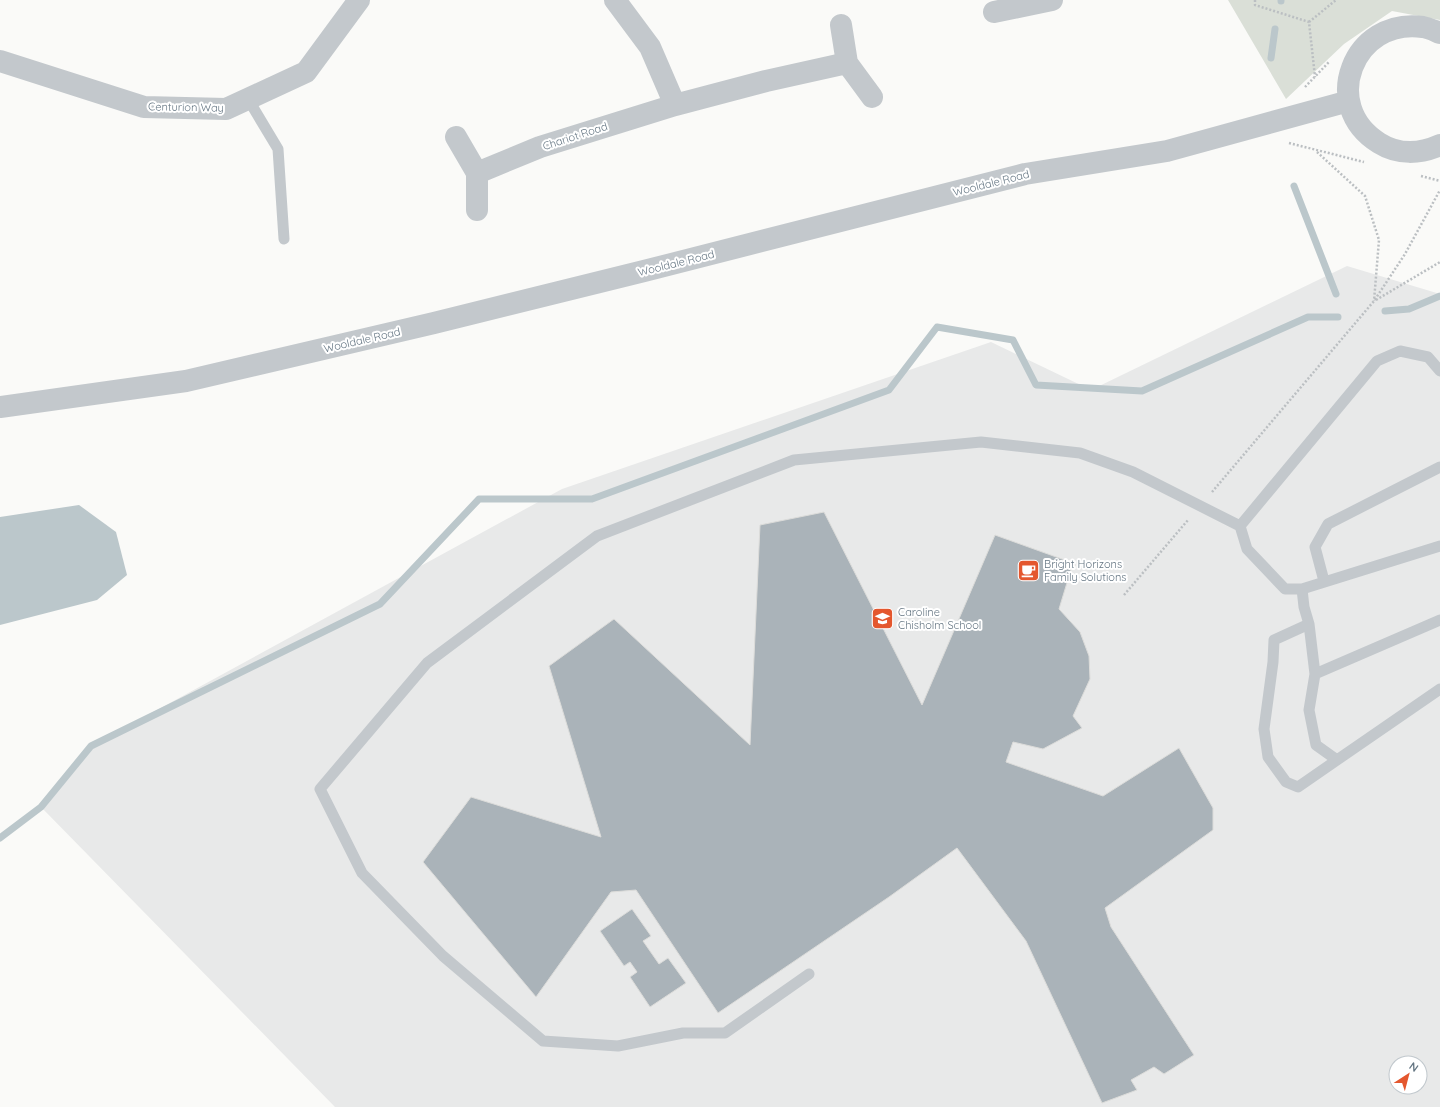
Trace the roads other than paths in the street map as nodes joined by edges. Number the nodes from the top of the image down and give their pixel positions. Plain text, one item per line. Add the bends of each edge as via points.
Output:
1 (359, 0) edge
2 (615, 0) edge
3 (1052, 0) edge
4 (994, 12) dead end
5 (841, 25) dead end
6 (1440, 33) edge
7 (0, 62) edge
8 (847, 63) junction
9 (872, 97) dead end
10 (248, 99) junction
11 (1349, 101) junction
12 (675, 105) junction
13 (456, 137) dead end
14 (1440, 145) edge
15 (478, 173) junction
16 (477, 210) dead end
17 (284, 238) dead end
18 (1440, 371) edge
19 (0, 407) edge
20 (1440, 467) edge
21 (1240, 526) junction
22 (1440, 546) edge
23 (1324, 581) junction
24 (1302, 589) junction
25 (1440, 620) edge
26 (1309, 624) junction
27 (1315, 674) junction
28 (1440, 689) edge
29 (1337, 760) junction
30 (809, 974) dead end

1 - 10 street, Centurion Way via 306,72
2 - 12 street via 650,47
3 - 4 street
5 - 8 street
6 - 11 street via 1424,27 1404,27 1384,32 1367,44 1355,61 1349,80
7 - 10 street, Centurion Way via 144,106 226,109
8 - 9 street
8 - 12 street, Chariot Road
10 - 17 lane via 278,149
11 - 14 street via 1356,121 1369,137 1387,148 1408,153
11 - 19 street, Wooldale Road via 1167,151 1024,174 592,284 186,381
12 - 15 street, Chariot Road via 540,148
13 - 15 street
15 - 16 street
18 - 21 lane via 1428,357 1400,351 1377,361
20 - 23 lane via 1328,524 1315,547
21 - 24 lane via 1247,549 1284,589
21 - 30 lane via 1133,472 1080,452 981,442 794,460 597,536 427,663 320,789 362,873 444,956 543,1041 618,1046 683,1033 725,1033
22 - 23 lane
23 - 24 lane
24 - 26 lane
25 - 27 lane
26 - 27 lane
26 - 29 lane via 1274,640 1264,729 1268,757 1286,782 1298,787
27 - 29 lane via 1309,710 1316,745
28 - 29 lane

